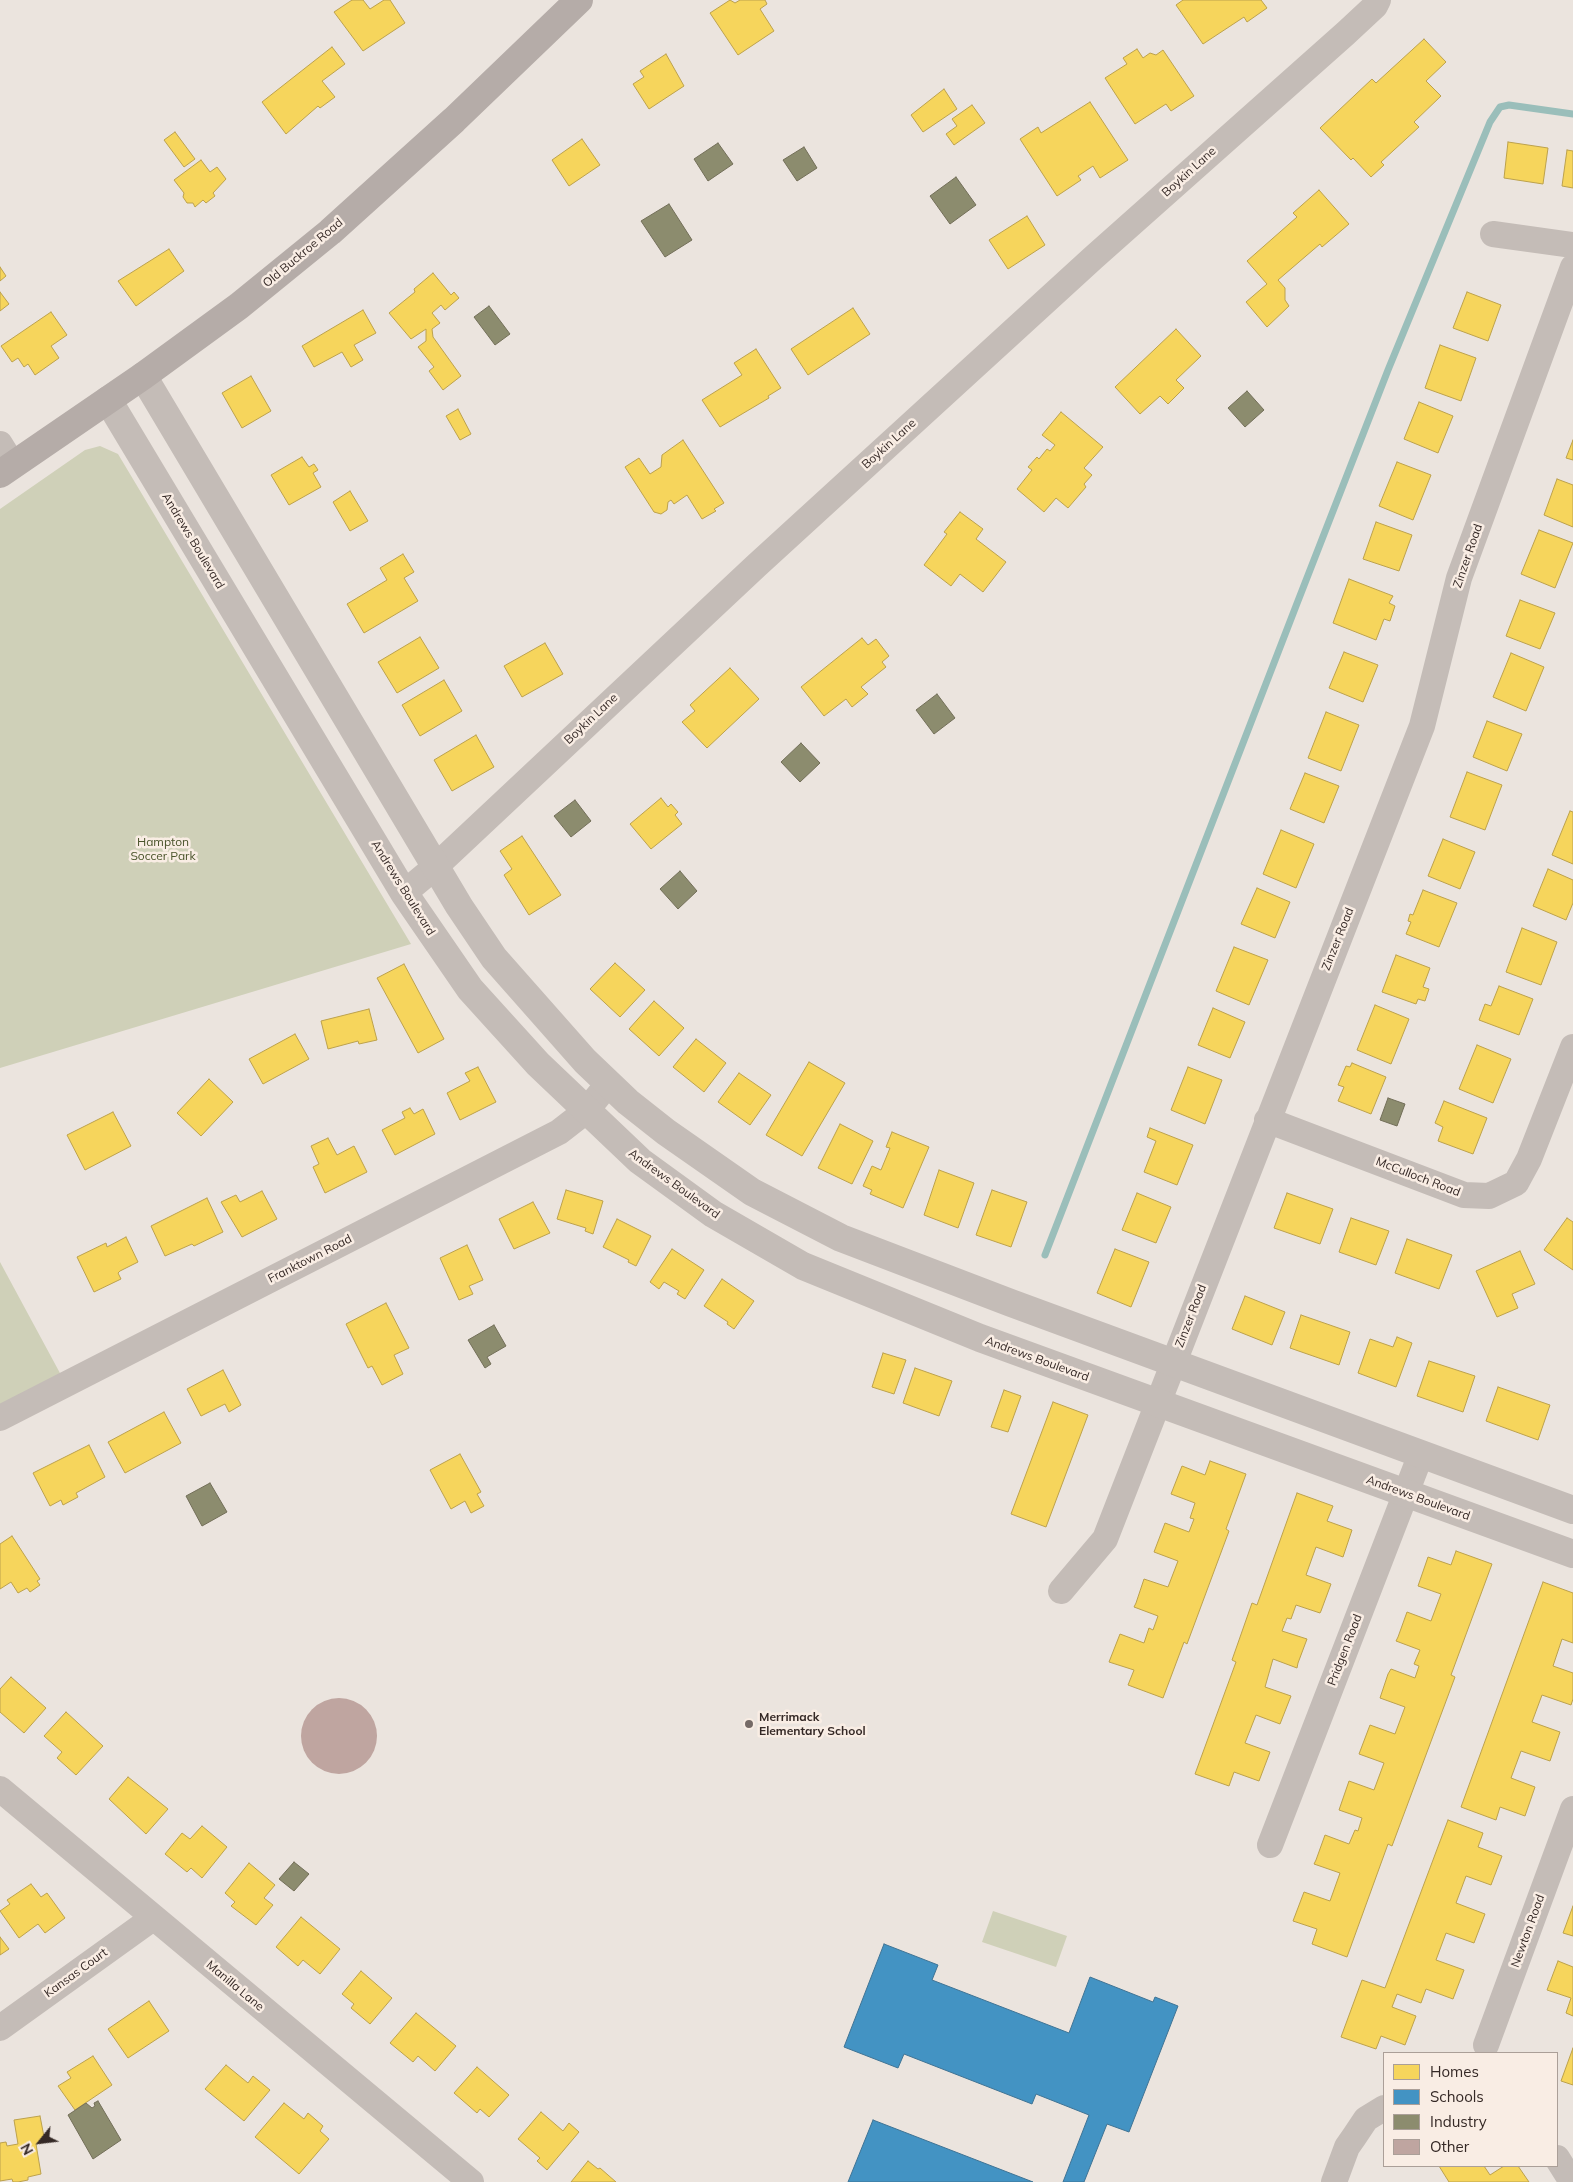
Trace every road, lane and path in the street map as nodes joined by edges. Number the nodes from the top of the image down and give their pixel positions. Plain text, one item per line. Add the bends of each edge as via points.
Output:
1 (579, 0) edge
2 (1378, 0) edge
3 (1494, 234) dead end
4 (1573, 245) edge
5 (1573, 267) edge
6 (143, 376) junction
7 (108, 400) junction
8 (4, 461) edge
9 (434, 868) junction
10 (404, 893) junction
11 (1573, 1047) edge
12 (608, 1084) junction
13 (586, 1111) junction
14 (1267, 1120) junction
15 (1172, 1363) junction
16 (1158, 1402) junction
17 (0, 1418) edge
18 (1421, 1454) junction
19 (1406, 1494) junction
20 (1573, 1510) edge
21 (1573, 1554) edge
22 (1061, 1591) dead end
23 (0, 1789) edge
24 (1573, 1809) edge
25 (1270, 1845) dead end
26 (152, 1918) junction
27 (0, 2028) edge
28 (1483, 2051) edge
29 (1383, 2109) edge
30 (1558, 2160) edge
31 (471, 2182) edge
32 (1334, 2182) edge
33 (1572, 2182) edge

1 - 6 main road, Old Buckroe Road via 454,120 330,232 239,306
2 - 9 street, Boykin Lane via 1346,33 1092,258 764,559
3 - 4 street
5 - 14 street, Zinzer Road via 1458,578 1422,726
6 - 7 main road, Old Buckroe Road
6 - 9 street
7 - 8 main road, Old Buckroe Road
7 - 10 street, Andrews Boulevard
9 - 10 street, Boykin Lane
9 - 12 street via 494,958
10 - 13 street, Andrews Boulevard via 470,989
11 - 14 street, McCulloch Road via 1516,1183 1489,1196 1464,1195
12 - 13 street, Franktown Road
12 - 15 street via 713,1167 800,1218 893,1259
13 - 16 street, Andrews Boulevard via 640,1161 691,1198 803,1266 980,1338
13 - 17 street, Franktown Road via 559,1132
14 - 15 street, Zinzer Road
15 - 16 street, Zinzer Road
15 - 18 street
16 - 19 street, Andrews Boulevard
16 - 22 street, Zinzer Road via 1105,1539
18 - 19 street, Pridgen Road
18 - 20 street
19 - 21 street, Andrews Boulevard
19 - 25 street, Pridgen Road
23 - 26 street, Manilla Lane
24 - 28 street, Newton Road
26 - 27 street, Kansas Court
26 - 31 street, Manilla Lane
29 - 32 street via 1366,2119 1350,2142
30 - 33 street

